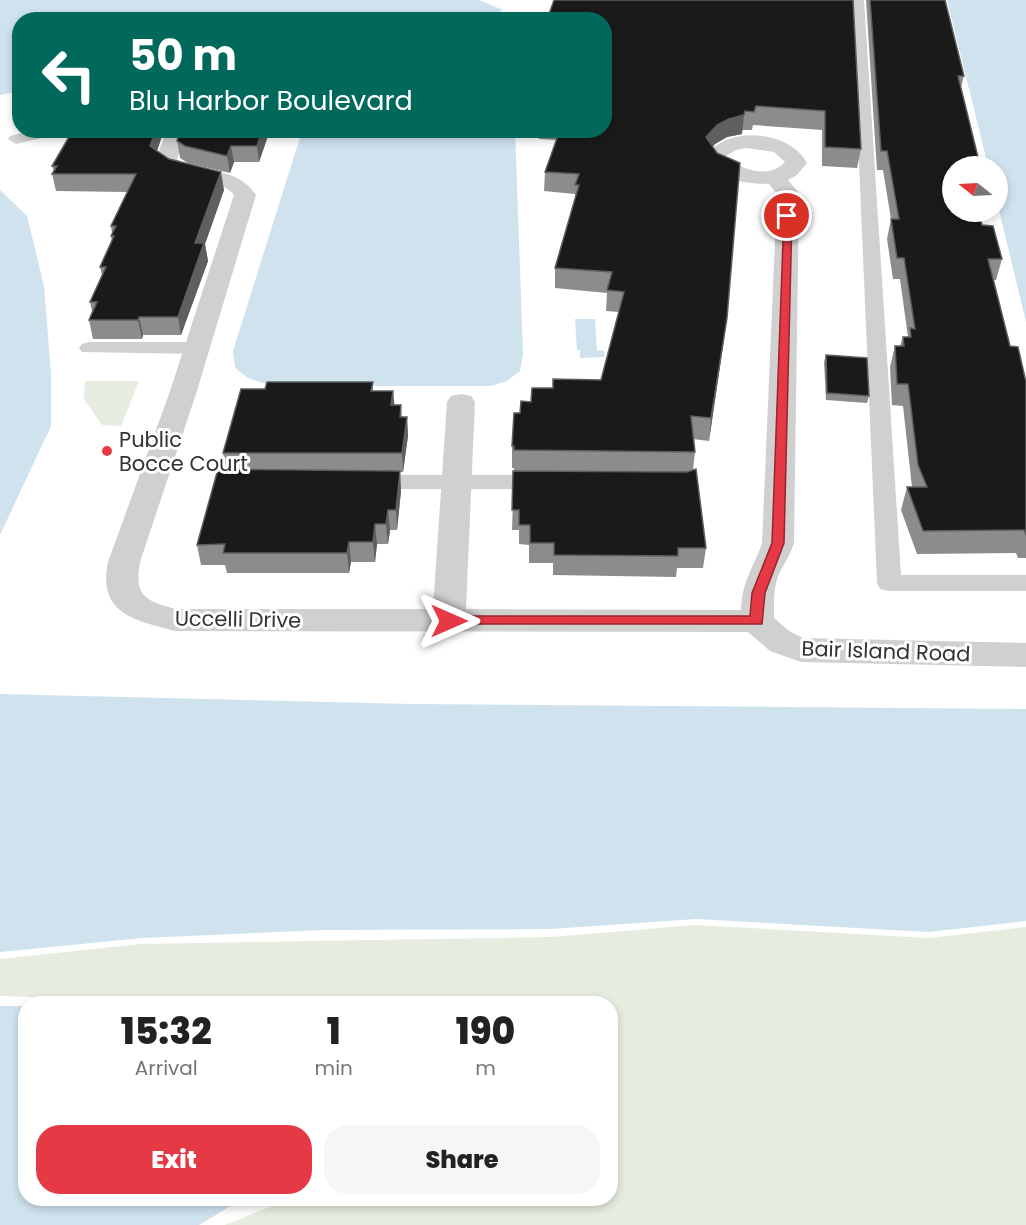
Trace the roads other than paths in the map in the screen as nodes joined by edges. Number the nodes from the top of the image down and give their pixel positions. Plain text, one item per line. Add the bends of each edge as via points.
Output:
1 (858, 0) edge
2 (21, 138) edge
3 (174, 138) edge
4 (16, 139) dead end
5 (774, 176) dead end
6 (89, 348) edge
7 (197, 348) junction
8 (461, 402) dead end
9 (348, 482) edge
10 (456, 482) junction
11 (570, 482) edge
12 (1026, 583) edge
13 (449, 621) junction
14 (757, 621) junction
15 (1026, 655) edge

1 - 12 lane via 889,583
2 - 4 lane
3 - 7 street, Uccelli Drive via 166,161 174,169 232,182 245,195
5 - 14 street via 788,193 778,543 758,593
6 - 7 lane
7 - 13 street, Uccelli Drive via 123,566 122,588 129,603 176,620
8 - 10 street
9 - 10 lane
10 - 11 lane
10 - 13 street
13 - 14 street, Uccelli Drive
14 - 15 street, Bair Island Road via 782,644 801,650

